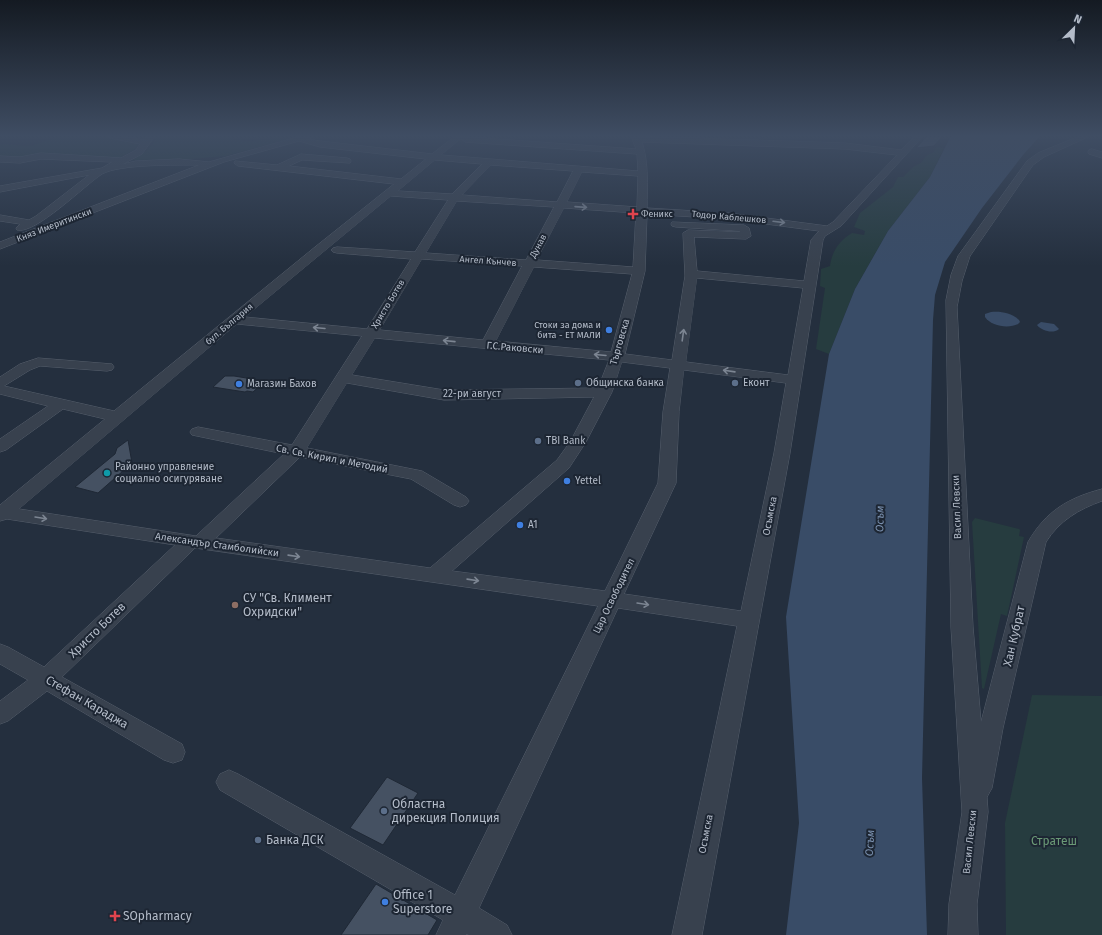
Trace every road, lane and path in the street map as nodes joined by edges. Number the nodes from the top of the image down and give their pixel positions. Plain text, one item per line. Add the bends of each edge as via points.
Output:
1 (51, 180) edge
2 (90, 180) edge
3 (171, 180) edge
4 (381, 180) edge
5 (405, 180) edge
6 (472, 180) edge
7 (573, 180) edge
8 (644, 180) edge
9 (878, 180) edge
10 (1018, 180) edge
11 (402, 182) junction
12 (0, 189) edge
13 (388, 193) junction
14 (454, 198) junction
15 (559, 205) junction
16 (642, 211) junction
17 (703, 215) dead end
18 (718, 216) dead end
19 (0, 218) edge
20 (30, 223) junction
21 (676, 224) dead end
22 (829, 229) junction
23 (0, 237) edge
24 (0, 246) edge
25 (337, 250) dead end
26 (417, 256) junction
27 (528, 264) junction
28 (639, 271) junction
29 (692, 274) junction
30 (810, 285) junction
31 (234, 320) junction
32 (371, 333) junction
33 (487, 345) junction
34 (617, 357) junction
35 (679, 365) junction
36 (107, 367) dead end
37 (342, 378) junction
38 (795, 380) junction
39 (0, 383) edge
40 (0, 390) edge
41 (604, 392) junction
42 (60, 404) junction
43 (118, 417) junction
44 (198, 432) dead end
45 (0, 447) edge
46 (296, 452) junction
47 (1102, 495) edge
48 (460, 501) dead end
49 (1, 513) edge
50 (195, 542) junction
51 (434, 575) junction
52 (612, 599) junction
53 (749, 620) junction
54 (0, 653) edge
55 (46, 679) junction
56 (0, 714) edge
57 (173, 752) dead end
58 (229, 782) dead end
59 (974, 812) junction
60 (456, 925) edge
61 (496, 935) edge
62 (687, 935) edge
63 (963, 935) edge

1 - 12 street
2 - 20 street
3 - 24 street, Княз Имеритински
4 - 11 street
5 - 11 street, бул. България
6 - 14 street, Христо Ботев
7 - 15 street, Дунав
8 - 16 street, Търговска
9 - 22 street, Осъмска via 837,224
10 - 59 street, Васил Левски via 964,256 958,271 951,307 962,626
11 - 13 street, бул. България
13 - 14 street, Тодор Каблешков
13 - 31 street, бул. България
14 - 15 street, Тодор Каблешков
14 - 26 street, Христо Ботев
15 -> 16 street, Тодор Каблешков
15 - 27 street, Дунав
16 - 17 street, Тодор Каблешков
16 - 28 street, Търговска
18 -> 22 street, Тодор Каблешков
19 - 20 street
20 - 23 street
21 - 29 street, Цар Освободител via 744,228 746,236 688,233
22 - 30 street, Осъмска via 817,240
25 - 26 street, Ангел Кънчев
26 - 27 street, Ангел Кънчев
26 - 32 street, Христо Ботев
27 - 28 street, Ангел Кънчев
27 - 33 street, Дунав
28 - 34 street, Търговска
29 - 30 street
35 -> 29 street, Цар Освободител
30 - 38 street, Осъмска
32 -> 31 street, Г.С.Раковски
31 - 43 street, бул. България
33 -> 32 street, Г.С.Раковски
32 - 37 street, Христо Ботев
34 -> 33 street, Г.С.Раковски
34 - 35 street, Г.С.Раковски
34 - 41 street, Търговска
38 -> 35 street, Г.С.Раковски
35 - 52 street, Цар Освободител via 668,431 667,483
36 - 39 street via 38,362
37 - 41 street, 22-ри август via 444,395
37 - 46 street, Христо Ботев
38 - 53 street, Осъмска
40 - 42 street
41 - 51 street, Търговска via 578,442 563,464
42 - 43 street
42 - 45 street
43 - 49 street, бул. България
44 - 46 street, Св. Св. Кирил и Методий
46 - 48 street, Св. Св. Кирил и Методий via 416,475
46 - 50 street, Христо Ботев
47 - 59 street, Хан Кубрат via 1059,515 1044,529 1037,542 991,728
49 -> 50 street, Александър Стамболийски
50 -> 51 street, Александър Стамболийски
50 - 55 street, Христо Ботев
51 -> 52 street, Александър Стамболийски
52 -> 53 street, Александър Стамболийски
52 - 60 street, Цар Освободител
53 - 62 street, Осъмска
54 - 55 street, Стефан Караджа
55 - 56 street, Христо Ботев
55 - 57 street, Стефан Караджа
58 - 60 street via 350,850
59 - 63 street, Васил Левски via 963,904
60 - 61 street

